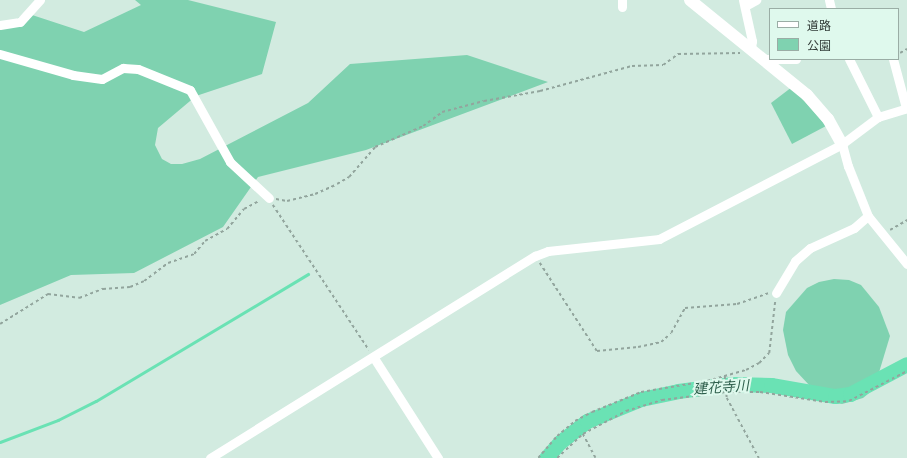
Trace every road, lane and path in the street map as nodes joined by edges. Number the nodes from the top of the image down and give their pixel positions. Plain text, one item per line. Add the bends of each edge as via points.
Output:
1 (40, 0) edge
2 (690, 0) edge
3 (756, 0) edge
4 (744, 3) edge
5 (0, 25) edge
6 (750, 48) junction
7 (0, 54) edge
8 (764, 59) junction
9 (769, 59) edge
10 (850, 60) edge
11 (893, 60) edge
12 (906, 108) edge
13 (878, 117) junction
14 (842, 144) junction
15 (269, 198) junction
16 (868, 216) junction
17 (907, 220) edge
18 (884, 234) junction
19 (535, 256) junction
20 (907, 264) edge
21 (776, 293) junction
22 (0, 324) edge
23 (374, 358) junction
24 (907, 371) edge
25 (725, 377) junction
26 (726, 392) junction
27 (582, 434) junction
28 (210, 458) edge
29 (438, 458) edge
30 (538, 458) edge
31 (557, 458) edge
32 (596, 458) edge
33 (759, 458) edge

1 - 5 street via 20,22
2 - 6 street
3 - 4 street
4 - 6 street via 752,41
6 - 8 street
6 - 15 path via 741,53 678,54 663,65 632,66 540,91 442,112 422,126 375,147 349,177 337,184 315,194 287,201
7 - 15 street via 73,75 102,79 122,68 138,69 190,90 230,162
8 - 9 street
8 - 14 street via 818,105
10 - 13 street
11 - 12 street
12 - 13 street
13 - 14 street
14 - 16 street
14 - 19 street via 659,239 548,251
15 - 22 path via 244,209 227,229 205,241 194,254 168,263 144,281 130,287 104,289 79,298 48,294
15 - 23 path via 279,217
16 - 18 street
16 - 21 street via 854,228 810,248 795,261
17 - 18 path
18 - 20 street
19 - 21 path via 597,350 638,347 661,342 671,333 685,308 737,304 764,294
19 - 23 street
21 - 25 path via 769,353 766,358 746,370
23 - 28 street
23 - 29 street
24 - 26 path via 849,401 826,402 760,392
25 - 26 path
25 - 30 path via 641,392 592,412 575,421 557,436
26 - 27 path via 662,400 626,411
26 - 33 path
27 - 31 path
27 - 32 path

